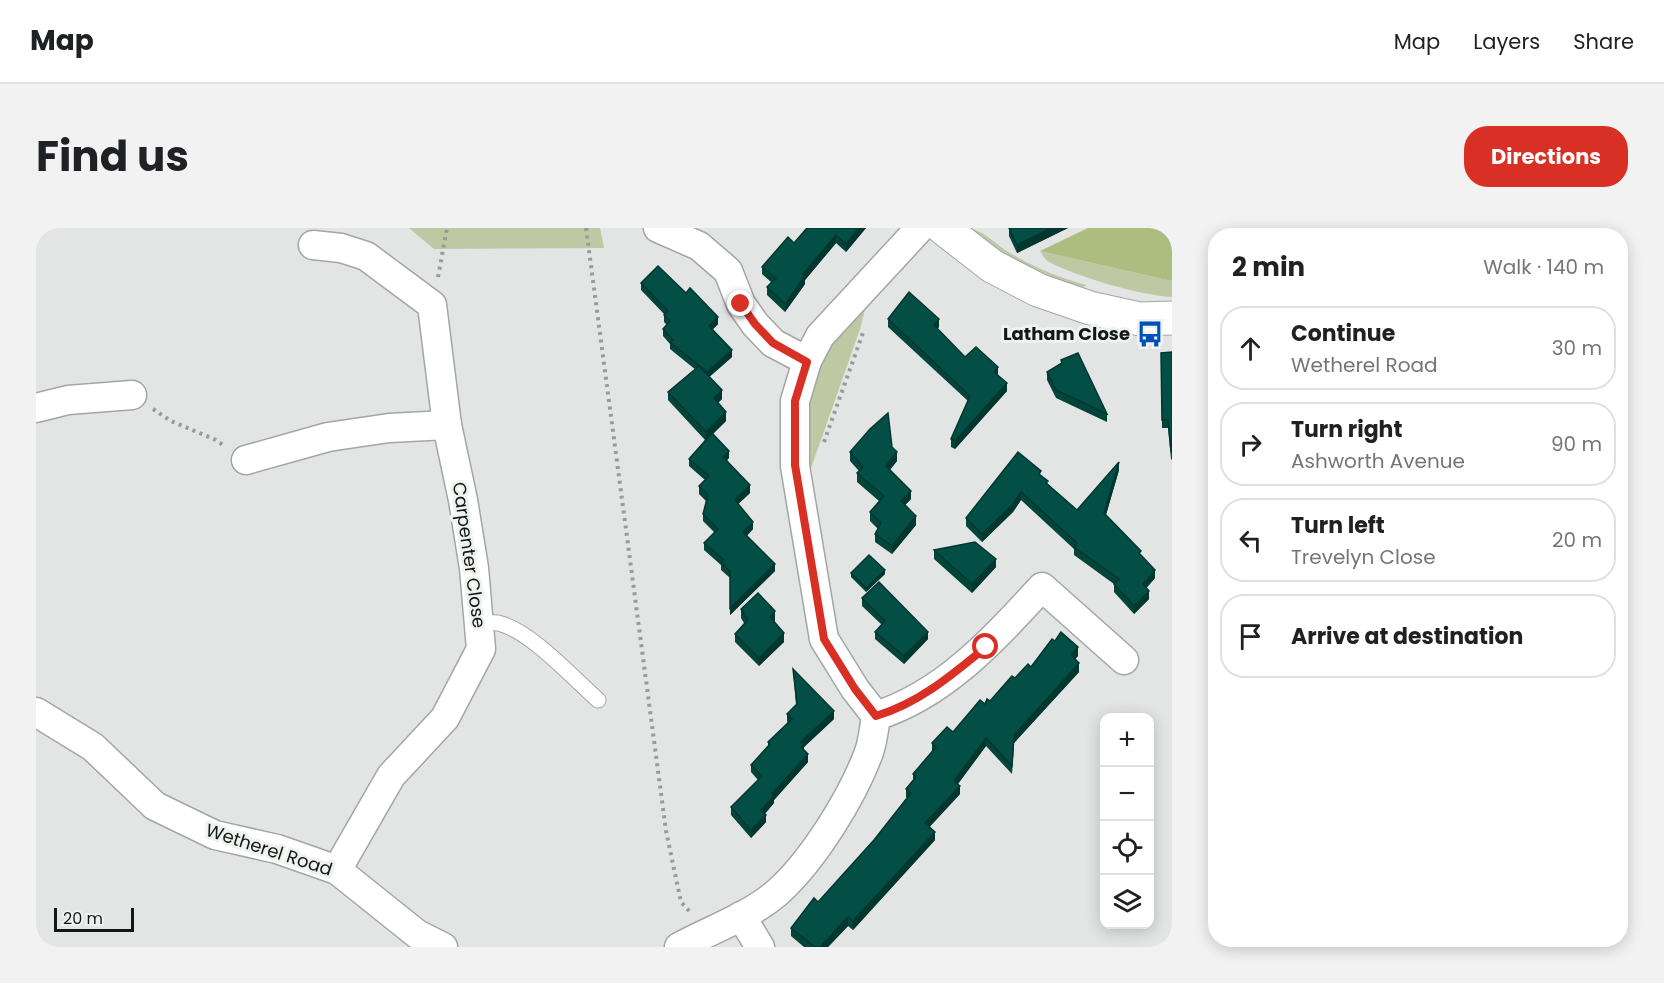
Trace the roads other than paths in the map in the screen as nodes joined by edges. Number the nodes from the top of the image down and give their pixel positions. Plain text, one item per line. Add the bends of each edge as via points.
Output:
1 (658, 228) edge
2 (920, 228) edge
3 (943, 228) edge
4 (313, 245) dead end
5 (1172, 318) edge
6 (807, 362) junction
7 (132, 395) road end
8 (36, 408) edge
9 (447, 425) junction
10 (246, 460) road end
11 (479, 624) junction
12 (1124, 660) dead end
13 (598, 700) dead end
14 (36, 712) edge
15 (876, 716) junction
16 (337, 870) junction
17 (741, 916) junction
18 (443, 947) edge
19 (679, 947) edge
20 (760, 947) edge

1 - 6 street via 699,246 728,271 741,304 755,324 773,343
2 - 6 street via 820,336
3 - 5 street via 992,266 1038,290 1090,308 1140,319
4 - 9 street, Carpenter Close via 366,256 432,305
6 - 15 street via 795,401 795,465 824,639
7 - 8 street via 68,400
9 - 10 street via 328,437
9 - 11 street, Carpenter Close via 474,568
11 - 13 lane via 496,623 528,638
11 - 16 street, Carpenter Close via 481,650 445,718 392,776
12 - 15 street via 1042,587 986,647 948,679 900,709
14 - 16 street, Wetherel Road via 93,747 156,806 215,835 277,849
15 - 17 street via 870,750 852,792 812,853 779,891
16 - 18 street, Wetherel Road via 417,934
17 - 19 street
17 - 20 street

